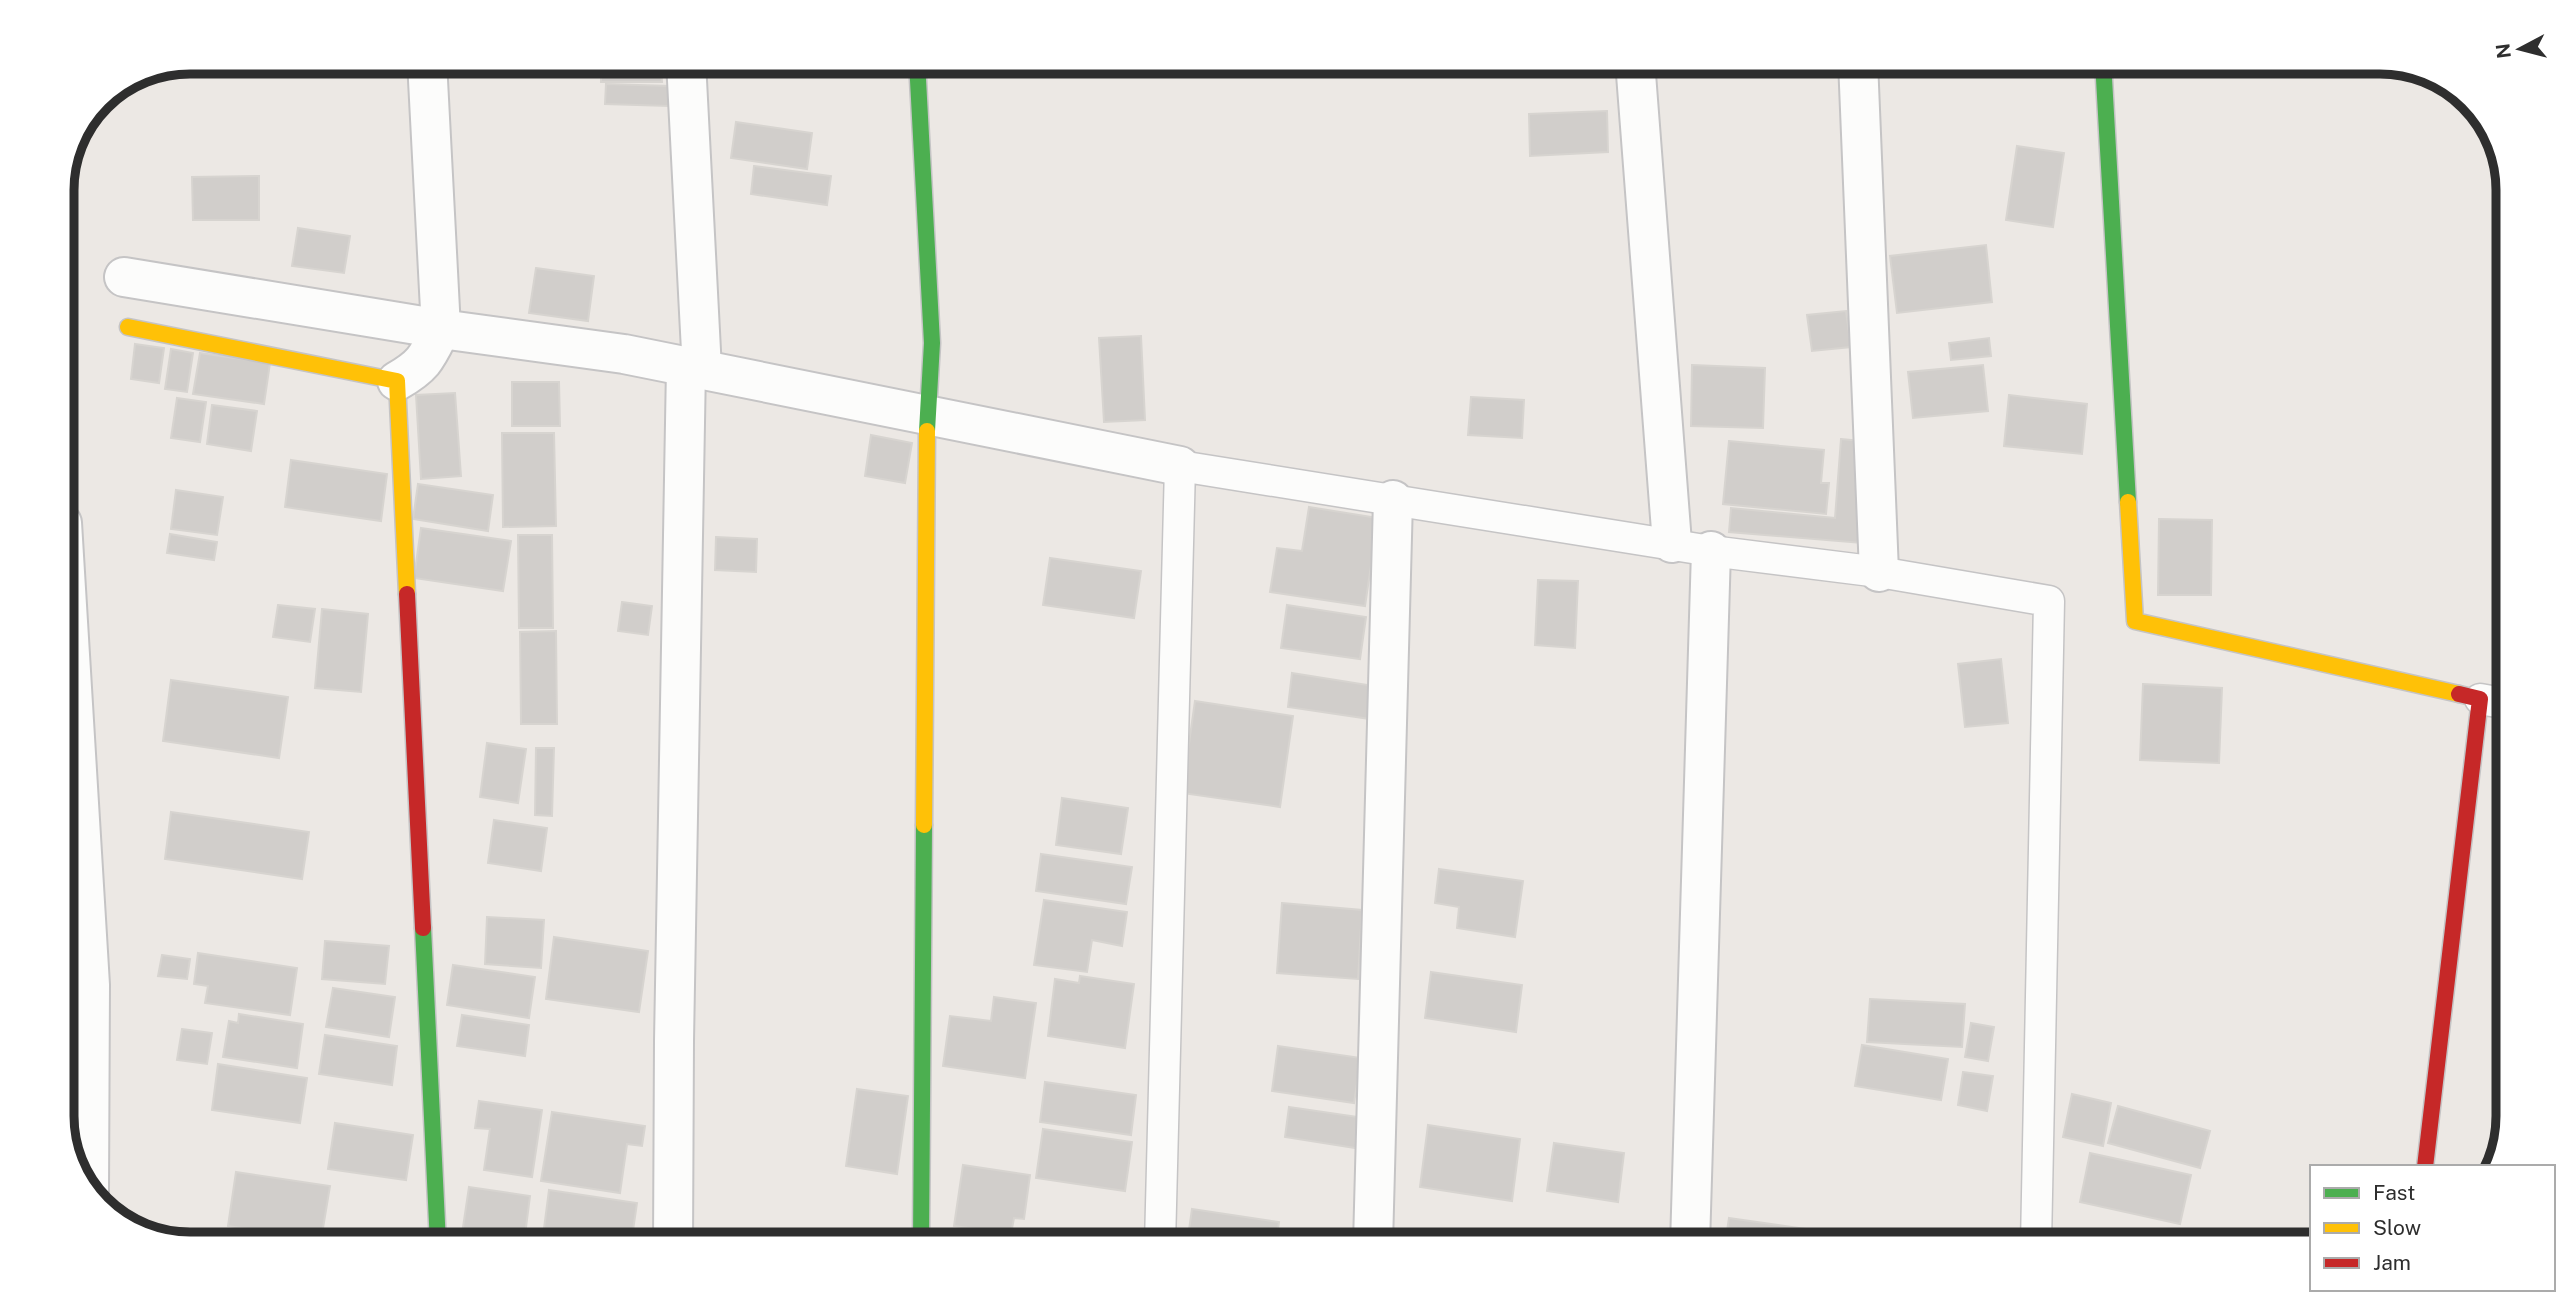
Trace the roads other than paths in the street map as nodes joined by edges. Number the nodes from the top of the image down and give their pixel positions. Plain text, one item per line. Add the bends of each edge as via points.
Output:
1 (428, 74) edge
2 (686, 74) edge
3 (918, 74) edge
4 (1636, 74) edge
5 (1859, 74) edge
6 (2104, 74) edge
7 (124, 277) dead end
8 (128, 327) dead end
9 (441, 329) junction
10 (694, 368) junction
11 (397, 381) junction
12 (927, 415) junction
13 (1180, 466) junction
14 (1393, 500) junction
15 (1672, 543) junction
16 (1711, 551) junction
17 (1879, 572) junction
18 (2494, 701) edge
19 (74, 721) edge
20 (2425, 1165) edge
21 (89, 1174) edge
22 (437, 1232) edge
23 (673, 1232) edge
24 (921, 1232) edge
25 (1160, 1232) edge
26 (1373, 1232) edge
27 (1690, 1232) edge
28 (2036, 1232) edge

1 - 9 street
2 - 10 street
3 - 12 street via 932,343
4 - 15 street
5 - 17 street
6 - 18 street via 2135,621
7 - 9 street
8 - 11 street
9 - 10 street
9 - 11 street via 427,359
10 - 12 street
10 - 23 street via 674,1041
11 - 22 street
12 - 13 street
12 - 24 street
13 - 14 lane
13 - 25 lane
14 - 15 lane
14 - 26 street
15 - 16 lane
16 - 17 lane
16 - 27 street
17 - 28 lane via 2049,601
18 - 20 street
19 - 21 street via 90,985

